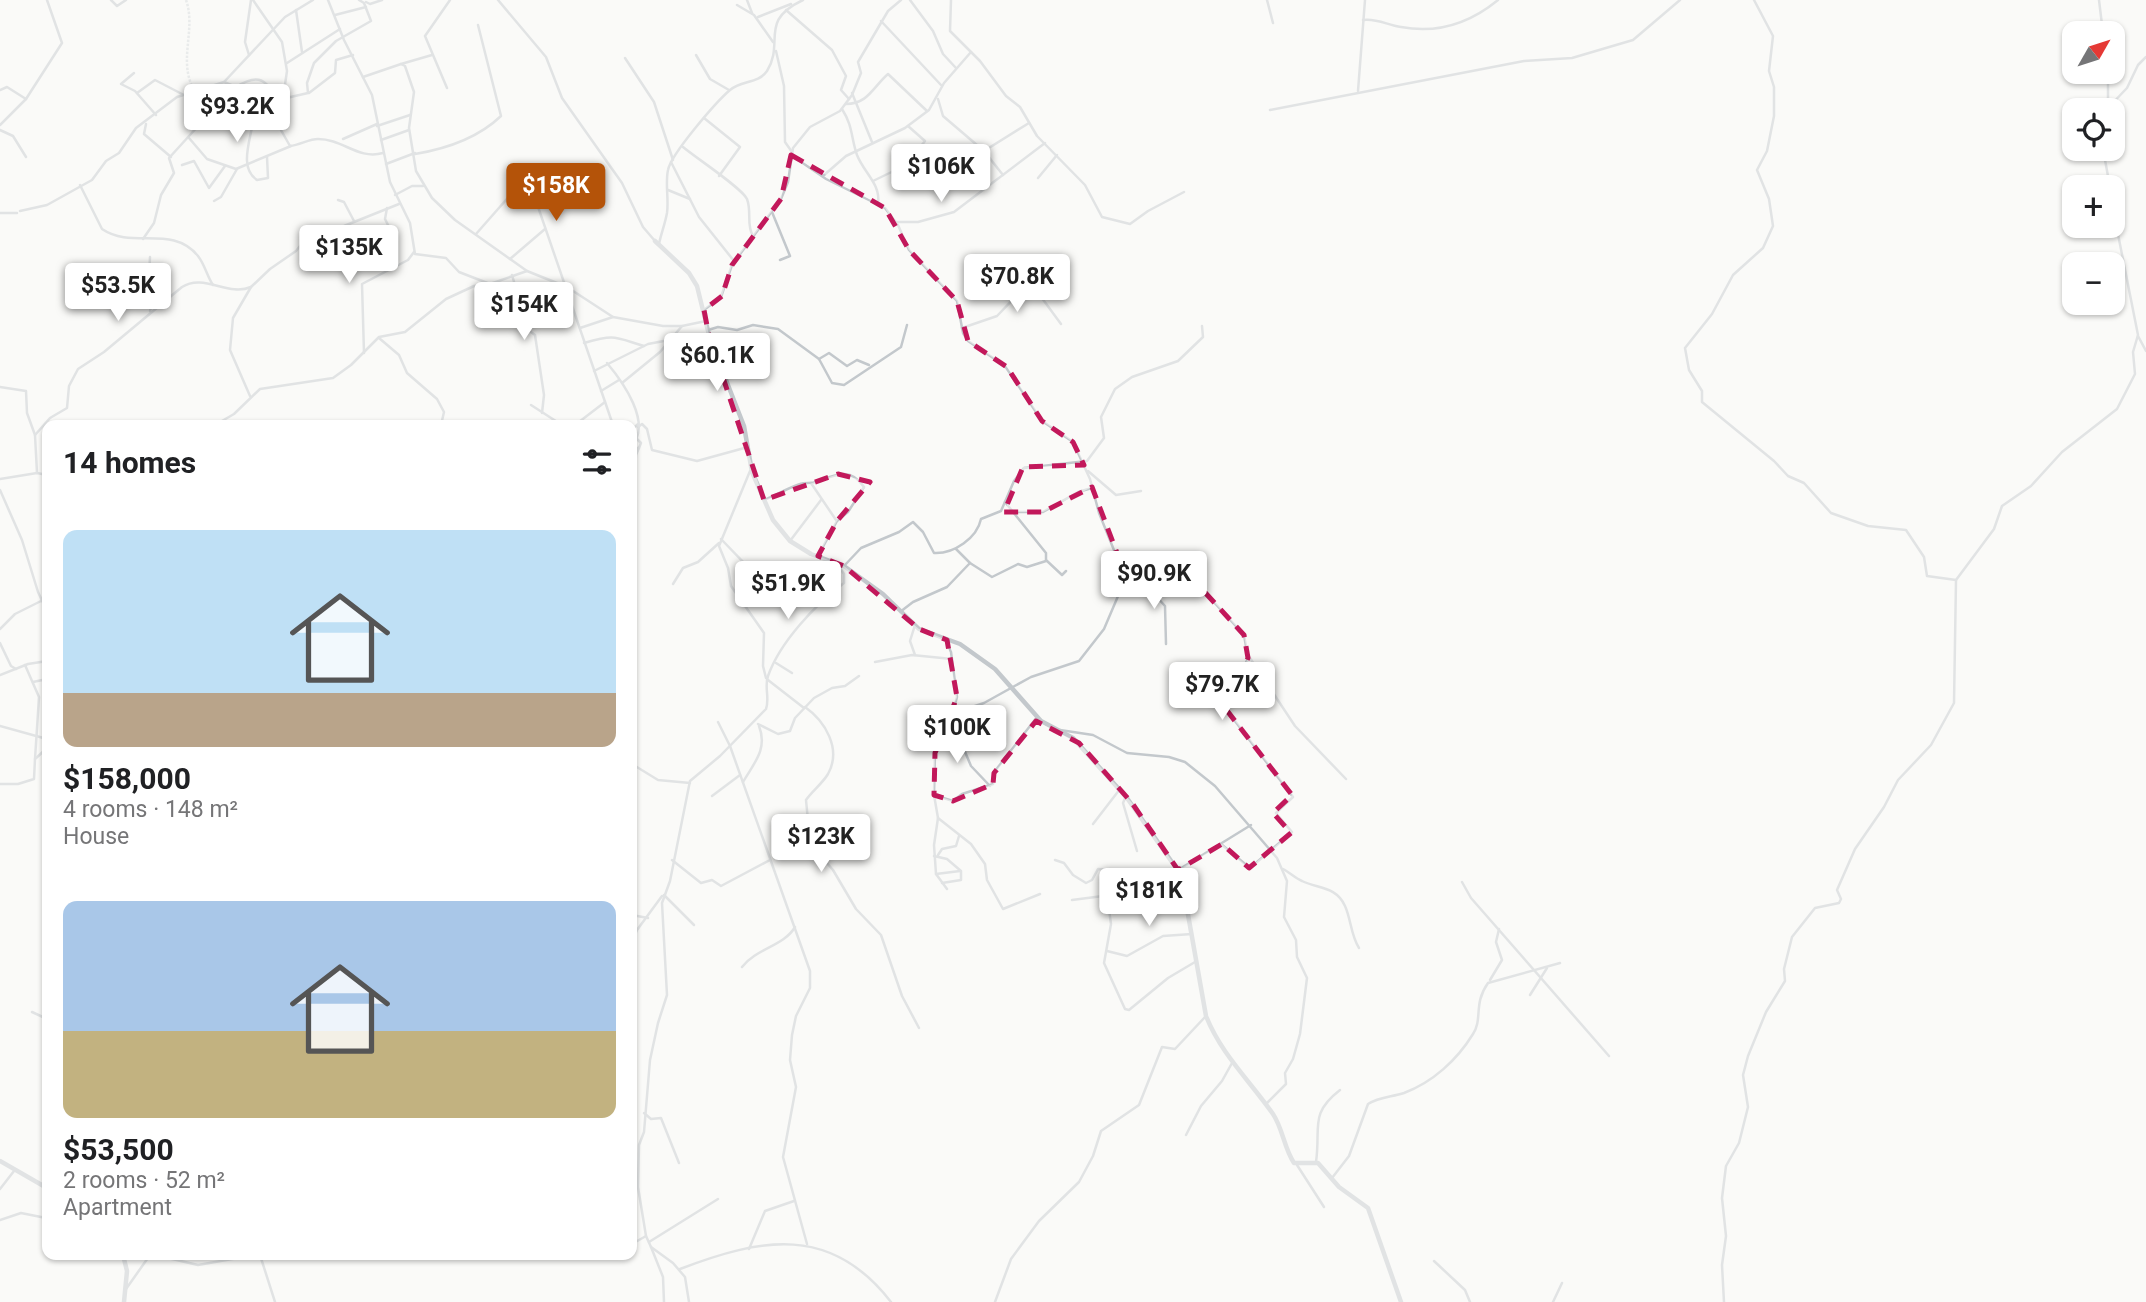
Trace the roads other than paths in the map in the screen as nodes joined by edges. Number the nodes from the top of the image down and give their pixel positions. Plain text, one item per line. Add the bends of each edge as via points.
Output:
1 (47, 0) edge
2 (110, 0) edge
3 (126, 0) edge
4 (252, 0) edge
5 (313, 0) edge
6 (382, 0) edge
7 (450, 0) edge
8 (498, 0) edge
9 (747, 0) edge
10 (803, 0) edge
11 (901, 0) edge
12 (910, 0) edge
13 (951, 0) edge
14 (1267, 0) edge
15 (1365, 0) edge
16 (1498, 0) edge
17 (1680, 0) edge
18 (1754, 0) edge
19 (2099, 0) edge
20 (331, 1) edge
21 (361, 1) edge
22 (794, 4) junction
23 (737, 5) dead end
24 (366, 7) junction
25 (296, 10) junction
26 (786, 10) junction
27 (752, 13) junction
28 (335, 15) junction
29 (757, 18) junction
30 (1363, 20) junction
31 (881, 21) junction
32 (2102, 21) edge
33 (1273, 23) dead end
34 (478, 25) dead end
35 (340, 29) junction
36 (273, 31) junction
37 (343, 37) junction
38 (773, 42) junction
39 (774, 48) junction
40 (302, 52) junction
41 (971, 52) junction
42 (249, 55) junction
43 (353, 55) junction
44 (433, 55) junction
45 (696, 55) dead end
46 (2146, 57) edge
47 (625, 58) dead end
48 (287, 63) junction
49 (401, 64) junction
50 (956, 68) junction
51 (134, 73) dead end
52 (363, 78) junction
53 (223, 83) junction
54 (943, 86) junction
55 (447, 88) dead end
56 (0, 90) edge
57 (729, 90) junction
58 (1358, 92) junction
59 (137, 93) junction
60 (308, 93) junction
61 (852, 93) junction
62 (185, 95) junction
63 (2117, 98) edge
64 (26, 99) junction
65 (849, 99) junction
66 (938, 99) junction
67 (282, 101) junction
68 (845, 104) junction
69 (857, 104) junction
70 (842, 109) junction
71 (1270, 110) dead end
72 (927, 111) junction
73 (210, 113) junction
74 (156, 114) junction
75 (410, 115) junction
76 (273, 116) junction
77 (704, 118) junction
78 (146, 122) junction
79 (1028, 123) junction
80 (0, 125) edge
81 (377, 125) junction
82 (908, 125) junction
83 (253, 126) junction
84 (0, 130) edge
85 (409, 130) junction
86 (189, 138) junction
87 (343, 139) dead end
88 (381, 140) junction
89 (872, 142) junction
90 (1045, 143) junction
91 (291, 146) junction
92 (683, 147) junction
93 (856, 150) junction
94 (985, 151) junction
95 (383, 153) junction
96 (415, 153) junction
97 (791, 153) junction
98 (1057, 155) junction
99 (26, 157) dead end
100 (171, 157) junction
101 (267, 157) junction
102 (672, 161) junction
103 (246, 164) junction
104 (386, 164) junction
105 (182, 165) dead end
106 (225, 166) junction
107 (524, 166) dead end
108 (237, 169) junction
109 (527, 176) junction
110 (719, 176) junction
111 (822, 176) junction
112 (1003, 176) junction
113 (1038, 178) dead end
114 (873, 181) junction
115 (80, 185) junction
116 (423, 186) junction
117 (668, 190) junction
118 (1184, 192) dead end
119 (395, 195) junction
120 (690, 199) junction
121 (338, 200) dead end
122 (214, 201) dead end
123 (399, 204) junction
124 (878, 204) junction
125 (387, 208) junction
126 (772, 212) junction
127 (0, 213) edge
128 (354, 221) junction
129 (896, 222) junction
130 (545, 229) junction
131 (475, 235) junction
132 (753, 236) junction
133 (2119, 238) edge
134 (142, 240) junction
135 (657, 243) junction
136 (414, 252) junction
137 (150, 257) dead end
138 (418, 257) junction
139 (510, 259) junction
140 (408, 260) junction
141 (780, 260) dead end
142 (734, 262) junction
143 (387, 271) junction
144 (527, 271) junction
145 (512, 275) junction
146 (489, 284) junction
147 (213, 285) junction
148 (564, 285) junction
149 (251, 287) junction
150 (492, 300) dead end
151 (704, 310) junction
152 (150, 311) junction
153 (525, 314) junction
154 (613, 317) junction
155 (706, 321) junction
156 (1061, 324) dead end
157 (907, 325) dead end
158 (682, 326) junction
159 (1202, 326) dead end
160 (579, 328) junction
161 (962, 328) junction
162 (708, 330) junction
163 (2138, 335) junction
164 (379, 338) junction
165 (669, 340) junction
166 (584, 343) junction
167 (643, 346) junction
168 (2146, 351) edge
169 (364, 352) junction
170 (818, 359) junction
171 (607, 363) junction
172 (872, 364) junction
173 (594, 371) junction
174 (622, 381) junction
175 (0, 387) edge
176 (601, 391) junction
177 (250, 396) junction
178 (605, 402) junction
179 (531, 405) dead end
180 (542, 412) junction
181 (48, 420) edge
182 (225, 420) edge
183 (442, 420) edge
184 (554, 420) edge
185 (582, 420) edge
186 (611, 420) edge
187 (636, 420) edge
188 (638, 425) joint
189 (42, 427) edge
190 (35, 435) junction
191 (637, 439) joint
192 (748, 447) junction
193 (639, 448) joint
194 (637, 462) edge
195 (1083, 463) junction
196 (751, 468) junction
197 (1086, 469) junction
198 (37, 473) junction
199 (42, 474) edge
200 (0, 480) edge
201 (811, 482) junction
202 (1092, 488) junction
203 (0, 490) edge
204 (1141, 491) dead end
205 (764, 500) junction
206 (821, 500) junction
207 (1005, 502) junction
208 (1012, 512) junction
209 (837, 521) junction
210 (720, 541) junction
211 (790, 541) junction
212 (956, 549) junction
213 (818, 556) junction
214 (1046, 561) junction
215 (970, 563) junction
216 (839, 564) junction
217 (1066, 571) dead end
218 (1135, 573) junction
219 (1125, 577) junction
220 (1956, 580) junction
221 (673, 584) dead end
222 (41, 601) joint
223 (900, 612) junction
224 (915, 625) junction
225 (0, 629) edge
226 (946, 639) junction
227 (0, 643) edge
228 (1166, 644) dead end
229 (915, 654) junction
230 (1248, 655) junction
231 (952, 659) junction
232 (42, 662) edge
233 (875, 662) dead end
234 (776, 663) junction
235 (25, 665) junction
236 (16, 669) junction
237 (792, 673) dead end
238 (859, 676) dead end
239 (0, 678) edge
240 (42, 680) edge
241 (767, 680) junction
242 (33, 682) junction
243 (1013, 687) junction
244 (804, 707) junction
245 (954, 713) junction
246 (1037, 717) junction
247 (718, 722) dead end
248 (757, 722) junction
249 (951, 722) junction
250 (0, 726) edge
251 (1060, 730) junction
252 (36, 736) junction
253 (42, 738) edge
254 (730, 746) junction
255 (42, 753) edge
256 (35, 759) junction
257 (637, 767) edge
258 (740, 775) junction
259 (1346, 779) dead end
260 (743, 782) junction
261 (690, 783) junction
262 (0, 784) edge
263 (990, 786) junction
264 (1120, 789) junction
265 (934, 795) junction
266 (712, 796) dead end
267 (1126, 796) junction
268 (938, 818) junction
269 (1093, 824) dead end
270 (1251, 825) junction
271 (959, 836) junction
272 (1221, 844) junction
273 (1271, 849) junction
274 (1137, 851) dead end
275 (936, 856) junction
276 (672, 860) junction
277 (770, 860) junction
278 (1055, 860) dead end
279 (1110, 869) junction
280 (1283, 869) junction
281 (961, 871) junction
282 (1179, 872) junction
283 (936, 874) junction
284 (1462, 882) dead end
285 (942, 883) junction
286 (947, 889) dead end
287 (1134, 892) junction
288 (1040, 894) dead end
289 (665, 895) junction
290 (1107, 895) junction
291 (1072, 900) dead end
292 (637, 916) edge
293 (648, 918) junction
294 (694, 925) dead end
295 (795, 927) junction
296 (1500, 928) junction
297 (1192, 934) junction
298 (637, 935) edge
299 (1359, 948) dead end
300 (1106, 950) junction
301 (1195, 962) junction
302 (1560, 963) dead end
303 (742, 967) dead end
304 (1547, 967) junction
305 (1534, 970) junction
306 (1541, 980) junction
307 (1488, 983) junction
308 (1531, 995) dead end
309 (32, 1012) dead end
310 (1206, 1016) junction
311 (42, 1017) edge
312 (919, 1028) dead end
313 (1609, 1056) dead end
314 (1232, 1063) junction
315 (1340, 1090) dead end
316 (1265, 1105) junction
317 (644, 1113) junction
318 (1186, 1135) dead end
319 (0, 1161) edge
320 (1316, 1162) junction
321 (679, 1163) dead end
322 (1297, 1165) junction
323 (16, 1168) junction
324 (1332, 1178) junction
325 (42, 1185) edge
326 (0, 1189) edge
327 (719, 1199) dead end
328 (794, 1201) junction
329 (1324, 1207) dead end
330 (42, 1217) edge
331 (0, 1220) edge
332 (646, 1236) junction
333 (661, 1237) junction
334 (637, 1241) edge
335 (649, 1242) junction
336 (807, 1244) junction
337 (652, 1248) junction
338 (747, 1251) junction
339 (124, 1260) edge
340 (149, 1260) edge
341 (176, 1260) edge
342 (226, 1260) edge
343 (262, 1260) edge
344 (1434, 1261) dead end
345 (680, 1269) junction
346 (1562, 1283) dead end
347 (125, 1290) junction
348 (124, 1302) edge
349 (275, 1302) edge
350 (664, 1302) edge
351 (689, 1302) edge
352 (891, 1302) edge
353 (995, 1302) edge
354 (1401, 1302) edge
355 (1471, 1302) edge
356 (1553, 1302) edge
357 (1724, 1302) edge

1 - 64 street via 62,43
2 - 3 street via 117,6
4 - 36 street
4 - 42 street via 245,42
5 - 25 street
6 - 21 street via 370,5
7 - 44 street via 425,36
8 - 135 street via 546,57 562,98
9 - 27 street
10 - 22 street
11 - 31 street
12 - 50 street
13 - 41 street via 948,29
14 - 33 street
15 - 30 street
16 - 30 street via 1449,27 1407,28
17 - 58 street via 1641,35 1625,43 1563,60 1531,60
18 - 220 street via 1773,36 1769,71 1774,116 1767,152 1757,170 1769,199 1773,226 1763,248 1733,275 1712,314 1688,343 1687,362 1702,402 1788,476 1804,484 1823,507 1868,526 1906,530 1924,557 1927,576
19 - 32 street
20 - 28 street
21 - 24 street
22 - 26 street
22 - 29 street
23 - 27 street
24 - 28 street
24 - 37 street via 371,21
25 - 36 street
25 - 40 street
26 - 38 street via 774,29
26 - 65 street via 835,54 846,76 841,90
27 - 29 street
28 - 35 street
29 - 38 street
30 - 58 street
31 - 54 street
31 - 61 street via 857,63 861,73
34 - 96 street via 501,117 456,144
35 - 37 street
35 - 40 street
36 - 42 street
36 - 48 street via 283,44
37 - 43 street
37 - 60 street via 311,66
38 - 39 street
39 - 57 street via 763,76
39 - 97 street via 784,86 785,142
40 - 48 street
41 - 50 street
41 - 79 street
42 - 53 street
43 - 52 street
43 - 60 street via 337,60 335,72
44 - 49 street
44 - 55 street
45 - 57 street via 710,79
46 - 63 street
47 - 102 street via 654,102
48 - 67 street
49 - 52 street
49 - 75 street via 414,90
50 - 54 street
51 - 59 street via 121,83
52 - 81 street via 373,98
53 - 62 street
53 - 67 street via 236,86 256,78
53 - 73 street via 221,99
54 - 66 street
56 - 64 street via 7,87
57 - 77 street
58 - 71 street
59 - 62 street via 156,80
59 - 74 street
60 - 67 street
61 - 65 street
61 - 69 street
62 - 74 street via 174,98
64 - 80 street
65 - 68 street
66 - 72 street
66 - 94 street via 943,116
67 - 76 street
68 - 69 street
68 - 70 street
69 - 72 street via 888,74
69 - 89 street
70 - 93 street via 853,130
70 - 97 street via 810,127
72 - 82 street
73 - 83 street via 243,129
73 - 86 street
74 - 78 street
75 - 81 street
75 - 85 street
76 - 83 street
76 - 91 street
77 - 92 street
77 - 110 street via 740,147
78 - 100 street via 144,134
78 - 115 street via 92,180
79 - 90 street
79 - 94 street
81 - 87 street
81 - 88 street
82 - 89 street
82 - 114 street via 925,141 904,167
83 - 103 street
84 - 99 street via 13,136
85 - 88 street
85 - 96 street
86 - 100 street
86 - 106 street via 207,159
88 - 95 street
89 - 93 street
90 - 98 street
90 - 112 street
91 - 95 street via 317,139 367,156
91 - 101 street
92 - 102 street
92 - 110 street
93 - 111 street
93 - 114 street
94 - 112 street
95 - 104 street
96 - 104 street
96 - 116 street
97 - 111 street via 797,162
97 - 126 street via 788,182
98 - 113 street
98 - 118 street via 1085,185 1107,220 1132,223
100 - 134 street via 174,174
101 - 103 street
101 - 103 street via 267,180 253,177
102 - 117 street
102 - 120 street
103 - 108 street
104 - 119 street
105 - 106 street via 194,161 209,188
106 - 108 street
107 - 109 street
108 - 122 street
109 - 130 street
109 - 131 street
110 - 132 street via 744,194
111 - 124 street
112 - 129 street via 954,212 918,222
114 - 124 street via 879,192
115 - 127 street via 47,205
115 - 134 street via 102,229 123,239
116 - 119 street
116 - 131 street
117 - 120 street
117 - 135 street
119 - 123 street
120 - 142 street
121 - 128 street via 344,202
123 - 125 street
123 - 136 street via 410,223
124 - 129 street
125 - 128 street
125 - 143 street
126 - 132 street
126 - 141 street via 790,256
128 - 149 street via 308,236
129 - 161 street via 909,250 957,302
130 - 139 street
130 - 148 street
131 - 139 street
132 - 142 street
133 - 163 street
134 - 147 street via 160,236 185,245 200,259
135 - 151 street via 692,277
136 - 138 street
136 - 140 street
137 - 152 street via 148,272 155,292
138 - 140 street
138 - 146 street via 445,258 459,272
139 - 144 street
140 - 143 street
142 - 151 street via 721,297
143 - 169 street via 360,287
144 - 145 street
144 - 148 street
145 - 146 street
145 - 153 street
146 - 164 street via 444,300 405,332
147 - 149 street via 237,290
147 - 152 street via 192,281
148 - 154 street
148 - 160 street
149 - 177 street via 233,318 230,351
150 - 153 street via 499,312
151 - 155 street
152 - 181 street via 111,347 76,370 67,408
153 - 180 street via 536,339
154 - 158 street
154 - 160 street
155 - 158 street
155 - 162 street
156 - 161 street via 1033,286 1020,292 997,316
157 - 172 street via 901,347
158 - 165 street
159 - 195 street via 1203,337 1178,362 1132,377 1115,389 1101,417 1104,438
160 - 166 street
161 - 195 street via 974,347 1007,367 1037,415 1073,442
162 - 170 street via 753,325 778,329
162 - 192 street
163 - 168 street
163 - 220 street via 2133,352 2135,374 2114,412 2002,506 1994,529
164 - 169 street
164 - 183 street via 399,355 405,372 438,399
165 - 167 street
165 - 174 street
166 - 167 street via 613,336
166 - 173 street
167 - 171 street
169 - 177 street via 330,379 260,389
170 - 172 street via 829,353 847,366 857,360
170 - 172 street via 831,382 841,385
171 - 173 street
171 - 174 street
173 - 176 street
174 - 176 street
174 - 187 street
175 - 190 street via 26,390 27,413
176 - 178 street
177 - 182 street
178 - 185 street
178 - 186 street
179 - 180 street
180 - 184 street
188 - 191 street
188 - 192 street via 647,429 652,450 694,461
189 - 190 street
190 - 198 street
191 - 193 street
192 - 196 street
193 - 194 street
195 - 197 street
195 - 207 street via 1024,468
196 - 205 street
196 - 210 street
197 - 202 street
197 - 204 street via 1116,495
198 - 199 street
198 - 200 street
201 - 205 street
201 - 206 street
201 - 209 street via 846,474 861,483 862,492
202 - 208 street via 1043,512
202 - 219 street
203 - 222 street via 27,551
205 - 211 street
206 - 209 street
206 - 211 street
207 - 208 street
207 - 212 street via 1000,513 981,519 979,528
208 - 214 street via 1046,553
209 - 213 street
210 - 216 street via 774,594 785,595 801,582 814,583
210 - 221 street via 698,562 683,568
210 - 241 street via 731,586 764,633 762,664
211 - 213 street
212 - 215 street
212 - 216 street via 934,553 913,522
213 - 216 street
214 - 215 street via 1027,567 1018,564 992,577
214 - 217 street via 1062,575
215 - 223 street via 945,589
216 - 223 street via 883,594
216 - 234 street via 844,583 790,636
218 - 219 street
218 - 228 street via 1165,606
218 - 230 street via 1163,568 1191,576 1244,635
219 - 243 street via 1104,629 1085,655
220 - 357 street via 1956,694 1952,710 1931,745 1898,780 1855,849 1837,890 1839,903 1815,908 1793,937 1785,981 1751,1045 1744,1075 1748,1107 1741,1140 1726,1166 1722,1198
222 - 225 street via 15,614
223 - 224 street
224 - 226 street
224 - 229 street via 910,641
226 - 231 street
226 - 243 street via 974,654
227 - 236 street
229 - 231 street
229 - 233 street
230 - 259 street via 1295,726
230 - 273 street via 1226,708 1293,797 1276,813 1292,832
231 - 245 street via 957,691
232 - 235 street
234 - 237 street
234 - 241 street
235 - 236 street
235 - 242 street
236 - 239 street
238 - 244 street
240 - 242 street
241 - 244 street
241 - 248 street via 768,705
242 - 252 street via 39,697
243 - 245 street
243 - 246 street
244 - 248 street via 786,733 778,734
244 - 312 street via 826,726 833,757 826,776 806,799 810,833 852,904 882,936 903,998
245 - 249 street
246 - 251 street
246 - 263 street via 995,771
247 - 254 street
248 - 254 street
248 - 260 street via 763,737 761,751
249 - 263 street via 973,769
249 - 265 street via 937,748
250 - 252 street
251 - 264 street via 1079,743
251 - 270 street via 1093,735 1127,753 1179,759 1213,783
252 - 253 street
252 - 256 street
254 - 258 street
254 - 261 street
255 - 256 street
256 - 262 street via 34,779
257 - 261 street via 659,780
258 - 260 street
258 - 266 street
260 - 277 street
261 - 276 street
263 - 265 street via 953,801
264 - 267 street
264 - 269 street
265 - 268 street
267 - 274 street via 1123,803
267 - 282 street
268 - 271 street
268 - 275 street
270 - 272 street
270 - 273 street
271 - 275 street via 956,846 942,849
271 - 288 street via 985,864 988,882 1003,909
272 - 273 street via 1248,868
272 - 282 street
273 - 280 street
275 - 281 street via 950,860
275 - 283 street
276 - 277 street via 700,883 712,880 721,886
276 - 289 street
277 - 295 street
278 - 279 street via 1088,883 1098,869
279 - 287 street
279 - 290 street
280 - 299 street via 1337,895 1352,921
280 - 316 street via 1287,886 1284,918 1297,940 1297,957 1307,980 1300,1034 1286,1084
281 - 283 street
281 - 285 street via 961,880
282 - 287 street
282 - 297 street
283 - 285 street
284 - 296 street
285 - 286 street
287 - 290 street
289 - 293 street
289 - 294 street
289 - 317 street via 667,995 656,1032
290 - 291 street
290 - 300 street via 1111,925
292 - 293 street
293 - 298 street
295 - 303 street
295 - 328 street via 811,984 796,1018 790,1053 796,1087 783,1160
296 - 305 street
296 - 307 street via 1496,939 1502,960
297 - 300 street via 1157,937 1127,956
297 - 301 street
300 - 301 street via 1105,964 1126,1010
301 - 310 street
302 - 304 street
304 - 305 street
304 - 306 street
305 - 306 street
305 - 307 street
306 - 308 street
306 - 313 street
307 - 324 street via 1478,1002 1476,1029 1470,1039 1433,1079 1368,1104 1349,1156
309 - 311 street
310 - 314 street
310 - 353 street via 1175,1049 1162,1047 1138,1106 1101,1131 1079,1182 1039,1221 1011,1259
314 - 316 street
314 - 318 street
315 - 320 street via 1327,1098 1316,1119 1320,1135
316 - 322 street
317 - 321 street via 651,1119 661,1118
317 - 332 street via 638,1187
319 - 323 street
320 - 322 street
320 - 324 street
322 - 329 street
323 - 325 street
323 - 326 street
324 - 354 street via 1368,1208
327 - 333 street
328 - 336 street
328 - 338 street via 765,1211
330 - 331 street via 21,1213
332 - 334 street
332 - 335 street
333 - 335 street
333 - 337 street
335 - 337 street
336 - 338 street via 781,1243
336 - 352 street via 831,1252 869,1276
337 - 345 street
337 - 350 street via 663,1277
338 - 345 street
339 - 347 street
340 - 347 street
341 - 342 street via 198,1265
343 - 349 street
344 - 355 street via 1465,1290
345 - 351 street via 687,1280
346 - 356 street
347 - 348 street

